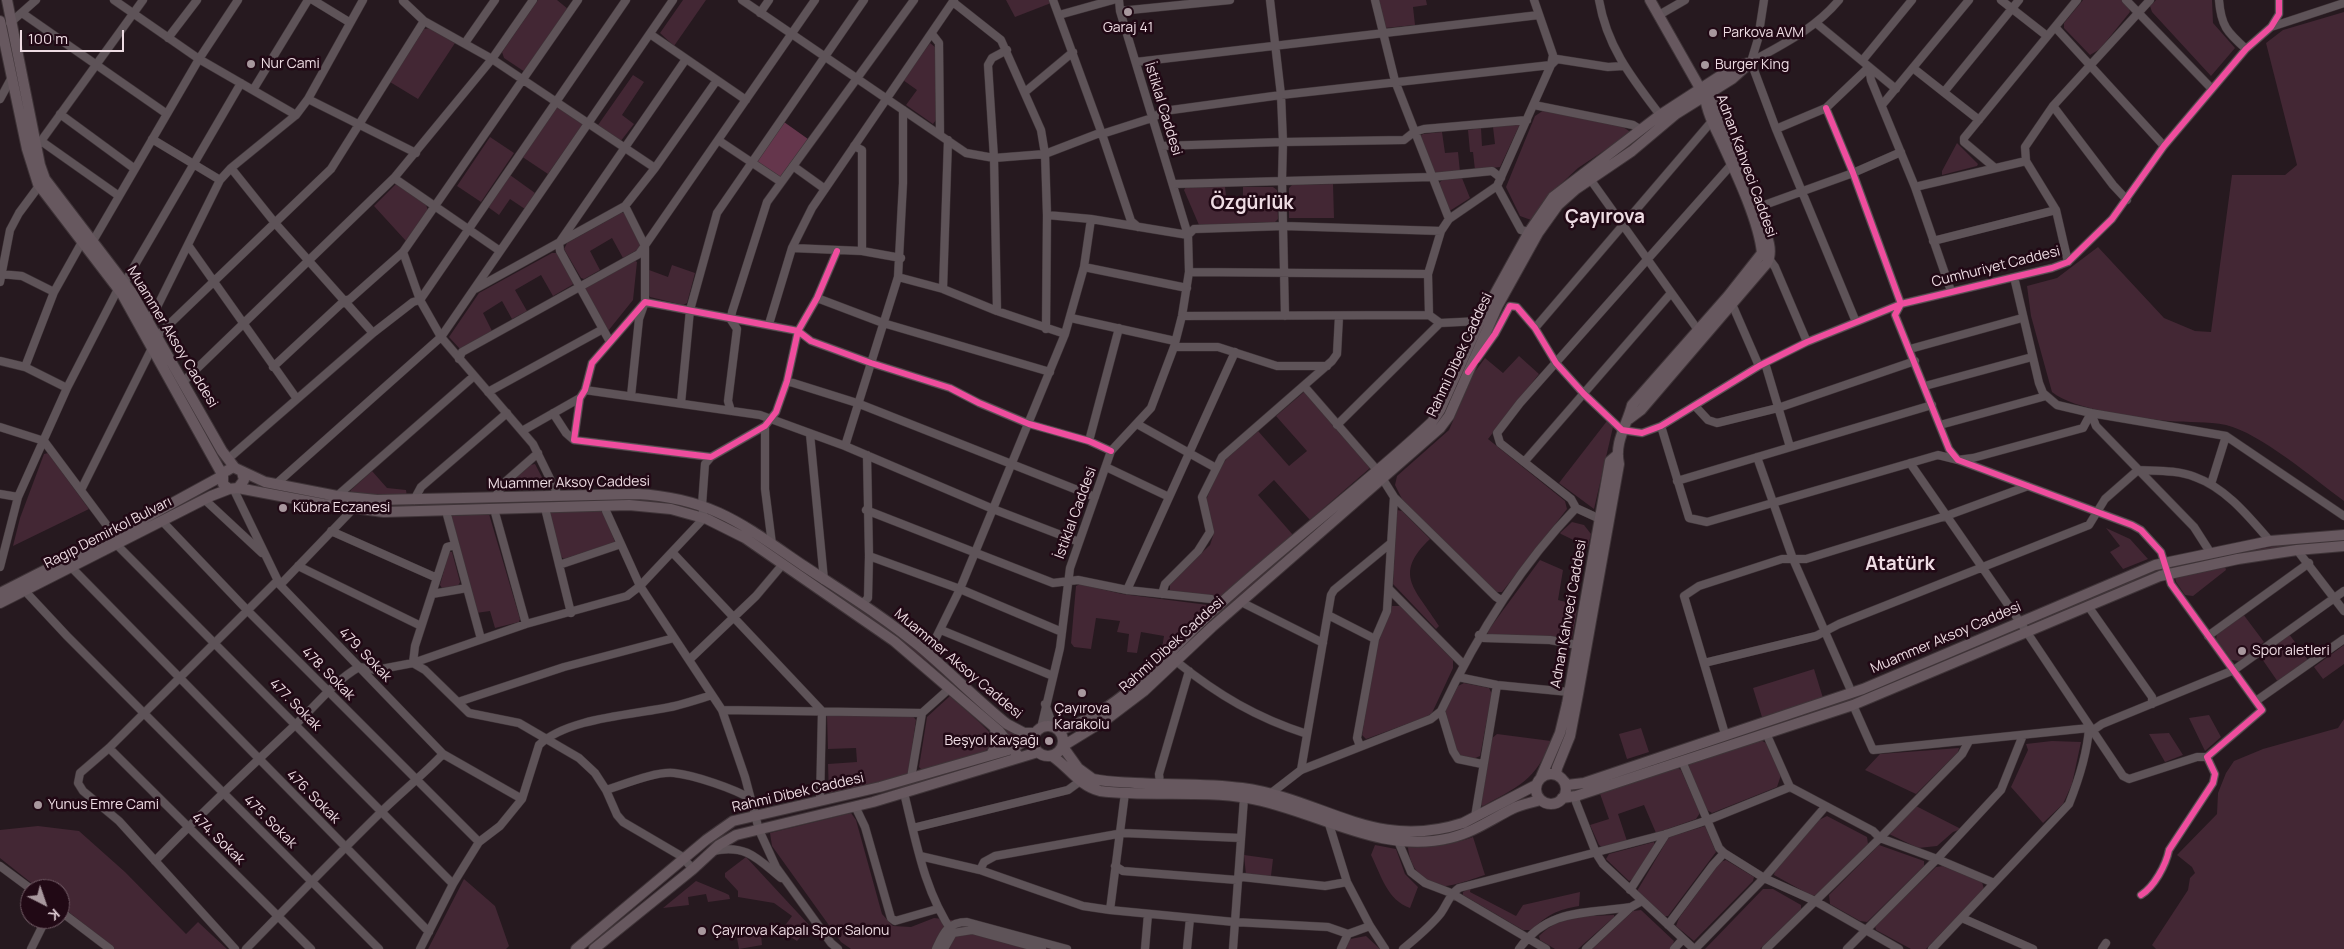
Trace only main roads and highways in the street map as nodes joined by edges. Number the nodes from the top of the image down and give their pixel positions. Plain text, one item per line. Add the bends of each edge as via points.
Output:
1 (7, 0) edge
2 (1650, 0) edge
3 (5, 22) edge
4 (1751, 62) road end
5 (1703, 92) junction
6 (121, 285) junction
7 (143, 320) junction
8 (1629, 419) junction
9 (1617, 455) junction
10 (239, 470) junction
11 (222, 475) junction
12 (234, 489) junction
13 (2344, 535) edge
14 (116, 540) junction
15 (2344, 546) edge
16 (0, 593) edge
17 (0, 603) edge
18 (995, 728) junction
19 (1056, 728) junction
20 (1036, 733) junction
21 (1063, 746) junction
22 (1038, 752) junction
23 (1015, 753) junction
24 (991, 755) junction
25 (1052, 756) junction
26 (1560, 778) junction
27 (1539, 781) junction
28 (1562, 798) junction
29 (1540, 800) junction
30 (576, 949) edge
31 (594, 949) edge

1 - 3 main road, Muammer Aksoy Caddesi
2 - 5 main road, Adnan Kahveci Caddesi
3 - 6 main road, Muammer Aksoy Caddesi via 38,144 40,165 48,184 93,241
3 - 6 main road via 12,77 27,149 39,186 82,242
4 - 5 main road, Rahmi Dibek Caddesi via 1734,67
5 - 8 main road, Adnan Kahveci Caddesi via 1706,108 1754,223 1762,253 1632,405
5 - 8 main road via 1713,103 1756,208 1771,256 1641,410
5 - 19 main road, Rahmi Dibek Caddesi via 1660,115 1557,193 1546,205 1480,321 1437,416 1426,428 1219,605 1159,664 1108,706 1084,722
5 - 21 main road, Rahmi Dibek Caddesi via 1632,152 1565,198 1545,222 1498,305 1445,422 1241,602 1178,662 1118,712
6 - 7 main road
7 - 10 main road, Muammer Aksoy Caddesi via 157,336 228,459
7 - 11 main road via 153,346
8 - 9 main road, Adnan Kahveci Caddesi via 1622,430
9 - 26 main road, Adnan Kahveci Caddesi via 1619,464 1570,736 1556,768
9 - 27 main road, Adnan Kahveci Caddesi via 1610,462 1560,733
10 - 11 main road via 228,469
10 - 12 main road via 244,480
10 - 20 main road, Muammer Aksoy Caddesi via 258,480 276,484 376,500 558,495 654,495 682,499 730,517 772,544 862,604 928,654 1007,724 1024,733
11 - 12 main road via 223,484
11 - 14 main road, Ragıp Demirkol Bulvarı
12 - 14 main road, Ragıp Demirkol Bulvarı via 204,499 162,522
12 - 18 main road via 384,512 607,506 654,507 704,518 737,533 894,641
13 - 26 main road, Muammer Aksoy Caddesi via 2270,541 2164,562 1852,692 1584,783 1567,785
14 - 16 main road, Ragıp Demirkol Bulvarı
14 - 17 main road, Ragıp Demirkol Bulvarı via 72,568
15 - 28 main road via 2238,559 2166,574 1853,705
18 - 23 main road
18 - 24 main road via 997,743
19 - 20 main road, Rahmi Dibek Caddesi
19 - 21 main road via 1063,738
20 - 22 main road via 1034,747
20 - 23 main road, Rahmi Dibek Caddesi via 1026,739
21 - 25 main road, Rahmi Dibek Caddesi
21 - 27 main road via 1078,768 1093,779 1232,787 1299,801 1354,823 1393,831 1439,830 1475,817
22 - 23 main road, Rahmi Dibek Caddesi
22 - 25 main road
23 - 24 main road, Rahmi Dibek Caddesi
23 - 31 main road, Rahmi Dibek Caddesi via 904,793 736,835
24 - 30 main road, Rahmi Dibek Caddesi via 820,801 743,817 726,825
25 - 29 main road via 1079,782 1100,791 1244,798 1366,836 1398,841 1456,837 1513,808
26 - 27 main road via 1549,774
26 - 28 main road via 1566,790
27 - 29 main road via 1536,793
28 - 29 main road via 1554,803

